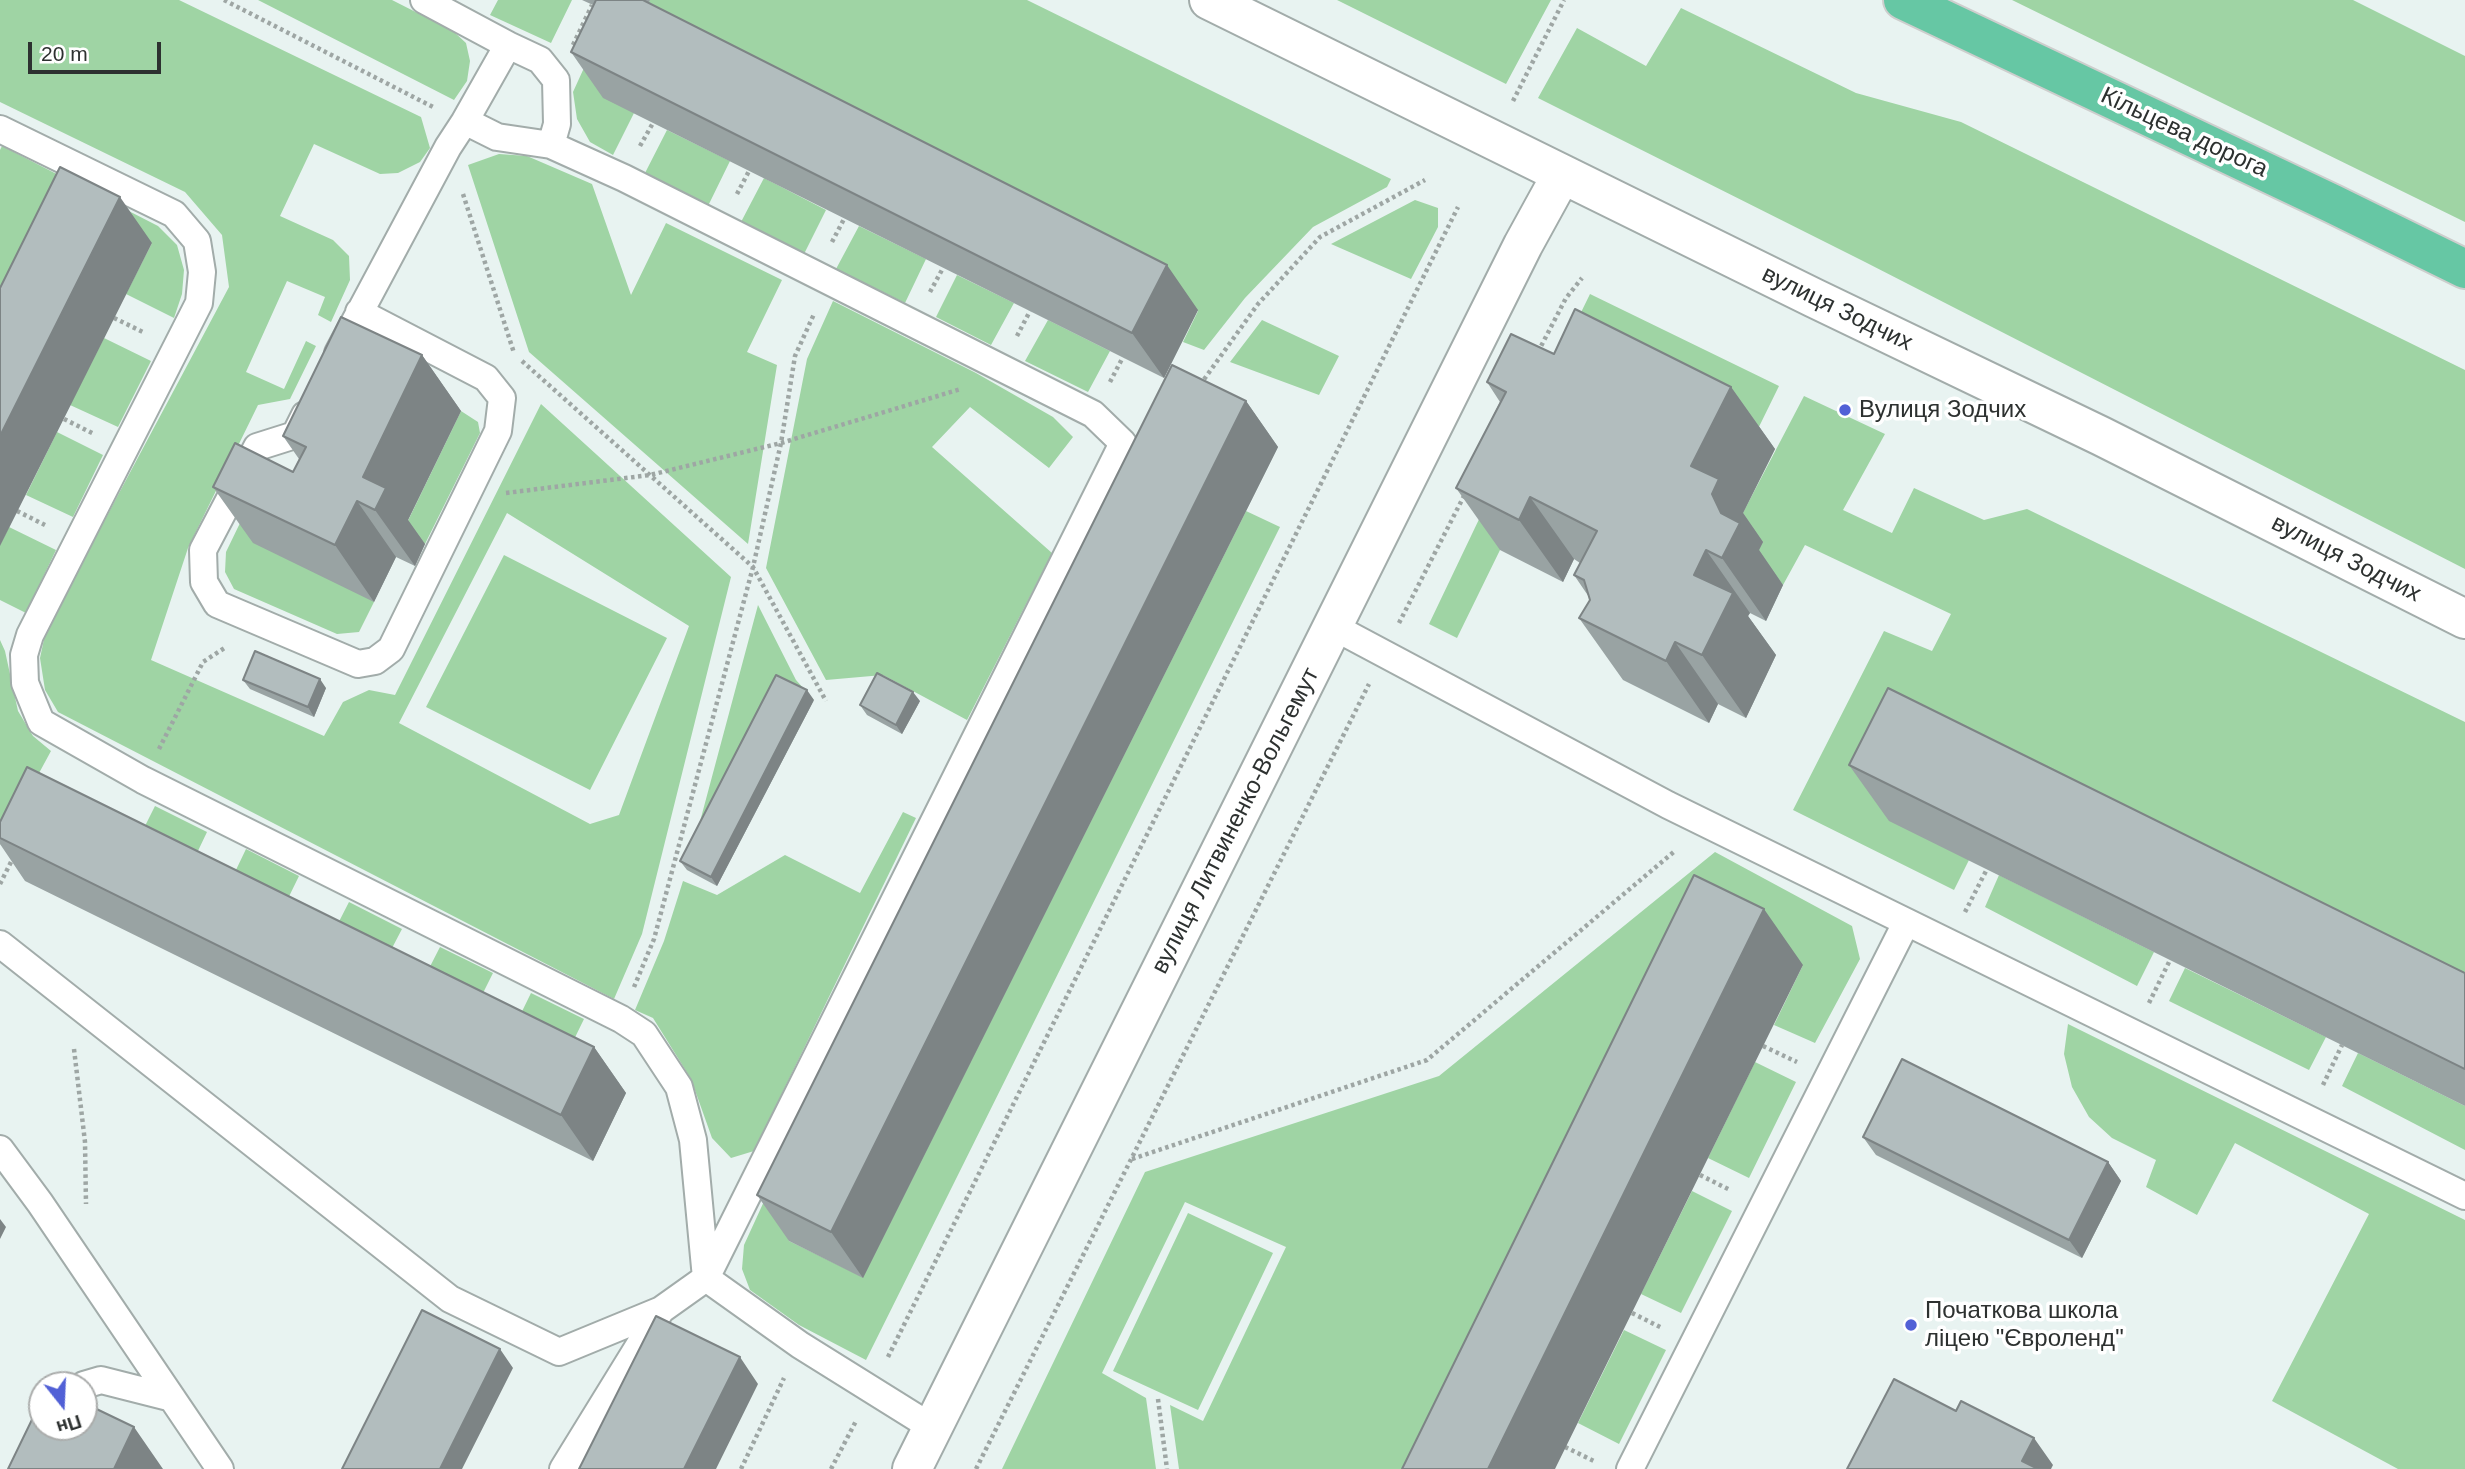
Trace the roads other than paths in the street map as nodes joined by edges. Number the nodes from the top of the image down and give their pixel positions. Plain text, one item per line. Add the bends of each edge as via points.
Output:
1 (424, 0) edge
2 (1209, 0) edge
3 (1903, 0) edge
4 (508, 45) junction
5 (465, 121) junction
6 (0, 129) edge
7 (551, 145) junction
8 (1562, 173) junction
9 (2465, 269) edge
10 (359, 312) junction
11 (327, 374) edge
12 (314, 398) edge
13 (2465, 619) edge
14 (1334, 627) junction
15 (1906, 923) junction
16 (0, 944) edge
17 (0, 1149) edge
18 (2465, 1196) edge
19 (706, 1278) junction
20 (661, 1310) junction
21 (98, 1381) edge
22 (172, 1398) junction
23 (933, 1428) junction
24 (220, 1469) edge
25 (563, 1469) edge
26 (912, 1469) edge
27 (1630, 1469) edge

1 - 4 lane
2 - 8 street, вулиця Зодчих
3 - 9 highway, Кільцева дорога
4 - 5 lane
4 - 7 lane via 540,60 556,80 557,124
5 - 7 lane via 497,137
5 - 10 lane
6 - 19 lane via 174,214 197,241 202,272 200,303 30,635 24,655 25,683 41,722 143,780 644,1034 679,1087 693,1140
7 - 19 lane via 1093,414 1123,443
8 - 13 street, вулиця Зодчих
8 - 14 street, вулиця Литвиненко-Вольгемут
10 - 11 lane
10 - 12 lane via 486,378 502,398 498,431 391,649 375,661 358,664 217,604 204,582 203,550 257,447 295,435
14 - 15 lane via 1706,824
14 - 23 street, вулиця Литвиненко-Вольгемут
15 - 18 lane
15 - 27 lane
16 - 20 lane via 450,1300 559,1352
17 - 22 lane
19 - 20 lane
19 - 23 lane via 800,1345
20 - 25 lane
21 - 22 lane
22 - 24 lane
23 - 26 street, вулиця Литвиненко-Вольгемут

